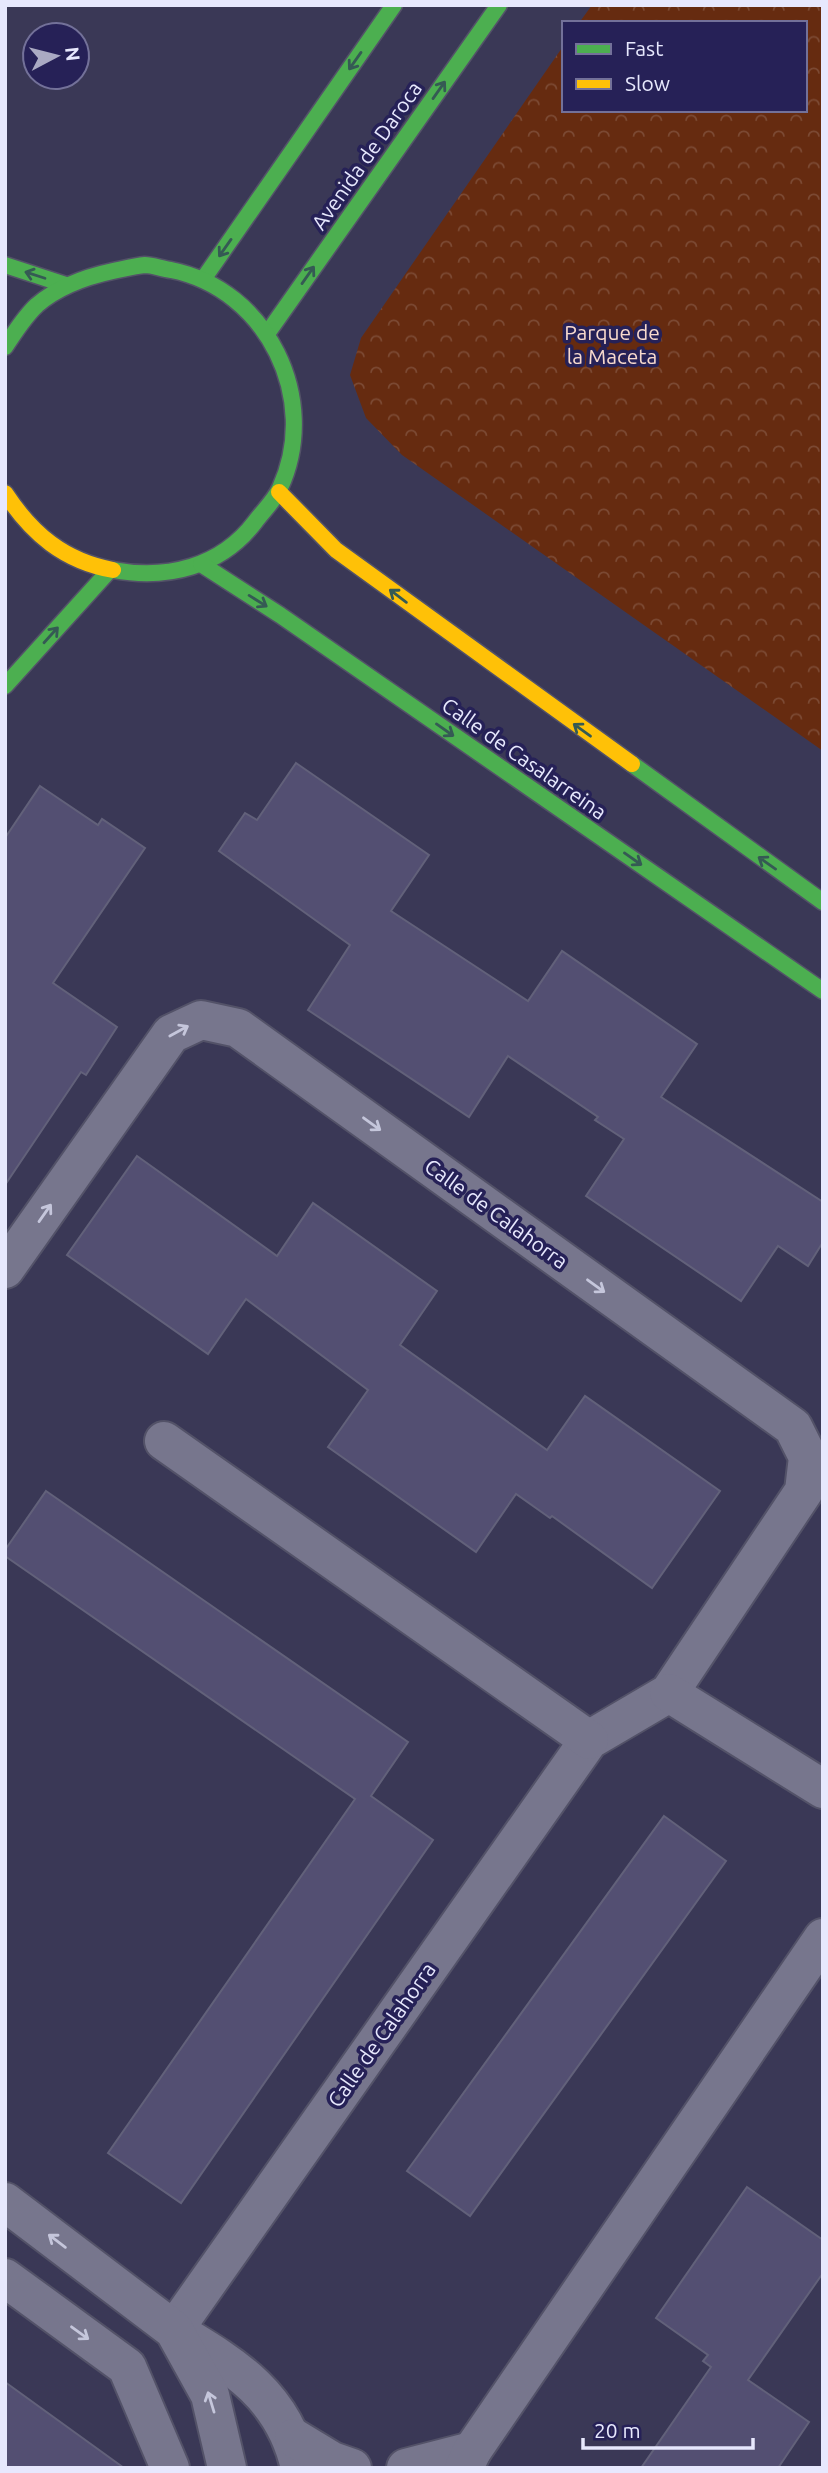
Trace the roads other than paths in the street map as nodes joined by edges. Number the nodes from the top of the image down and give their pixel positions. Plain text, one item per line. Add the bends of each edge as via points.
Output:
1 (394, 5) edge
2 (499, 5) edge
3 (5, 265) edge
4 (204, 278) junction
5 (66, 285) junction
6 (269, 331) junction
7 (5, 347) edge
8 (279, 492) junction
9 (5, 493) edge
10 (201, 564) junction
11 (108, 572) junction
12 (5, 686) edge
13 (823, 902) edge
14 (823, 991) edge
15 (5, 1269) edge
16 (164, 1441) dead end
17 (669, 1693) junction
18 (589, 1740) junction
19 (823, 1789) edge
20 (823, 1938) edge
21 (5, 2202) edge
22 (5, 2278) edge
23 (174, 2330) junction
24 (297, 2453) edge
25 (468, 2459) edge
26 (170, 2468) edge
27 (227, 2468) edge
28 (352, 2468) edge
29 (406, 2468) edge

1 -> 4 main road
6 -> 2 main road, Avenida de Daroca
5 -> 3 main road
4 - 5 main road via 157,266 110,268
4 - 6 main road via 240,300
5 - 7 main road via 30,312
6 - 8 main road via 288,369 296,410 293,453
8 - 10 main road via 259,522 233,547
13 -> 8 main road via 336,551
9 - 11 main road via 34,532 56,550
10 - 11 main road via 155,575
10 -> 14 main road, Calle de Casalarreina
12 -> 11 main road
15 -> 17 street, Calle de Calahorra via 171,1034 201,1020 238,1028 793,1427 808,1457 804,1490
16 - 18 street
17 - 18 street, Calle de Calahorra
17 - 19 street
18 - 23 street, Calle de Calahorra
20 - 25 street
23 -> 21 street
22 -> 26 street via 127,2367
23 - 24 street via 244,2375 276,2410
27 -> 23 street via 210,2395
24 - 28 street
25 - 29 street

